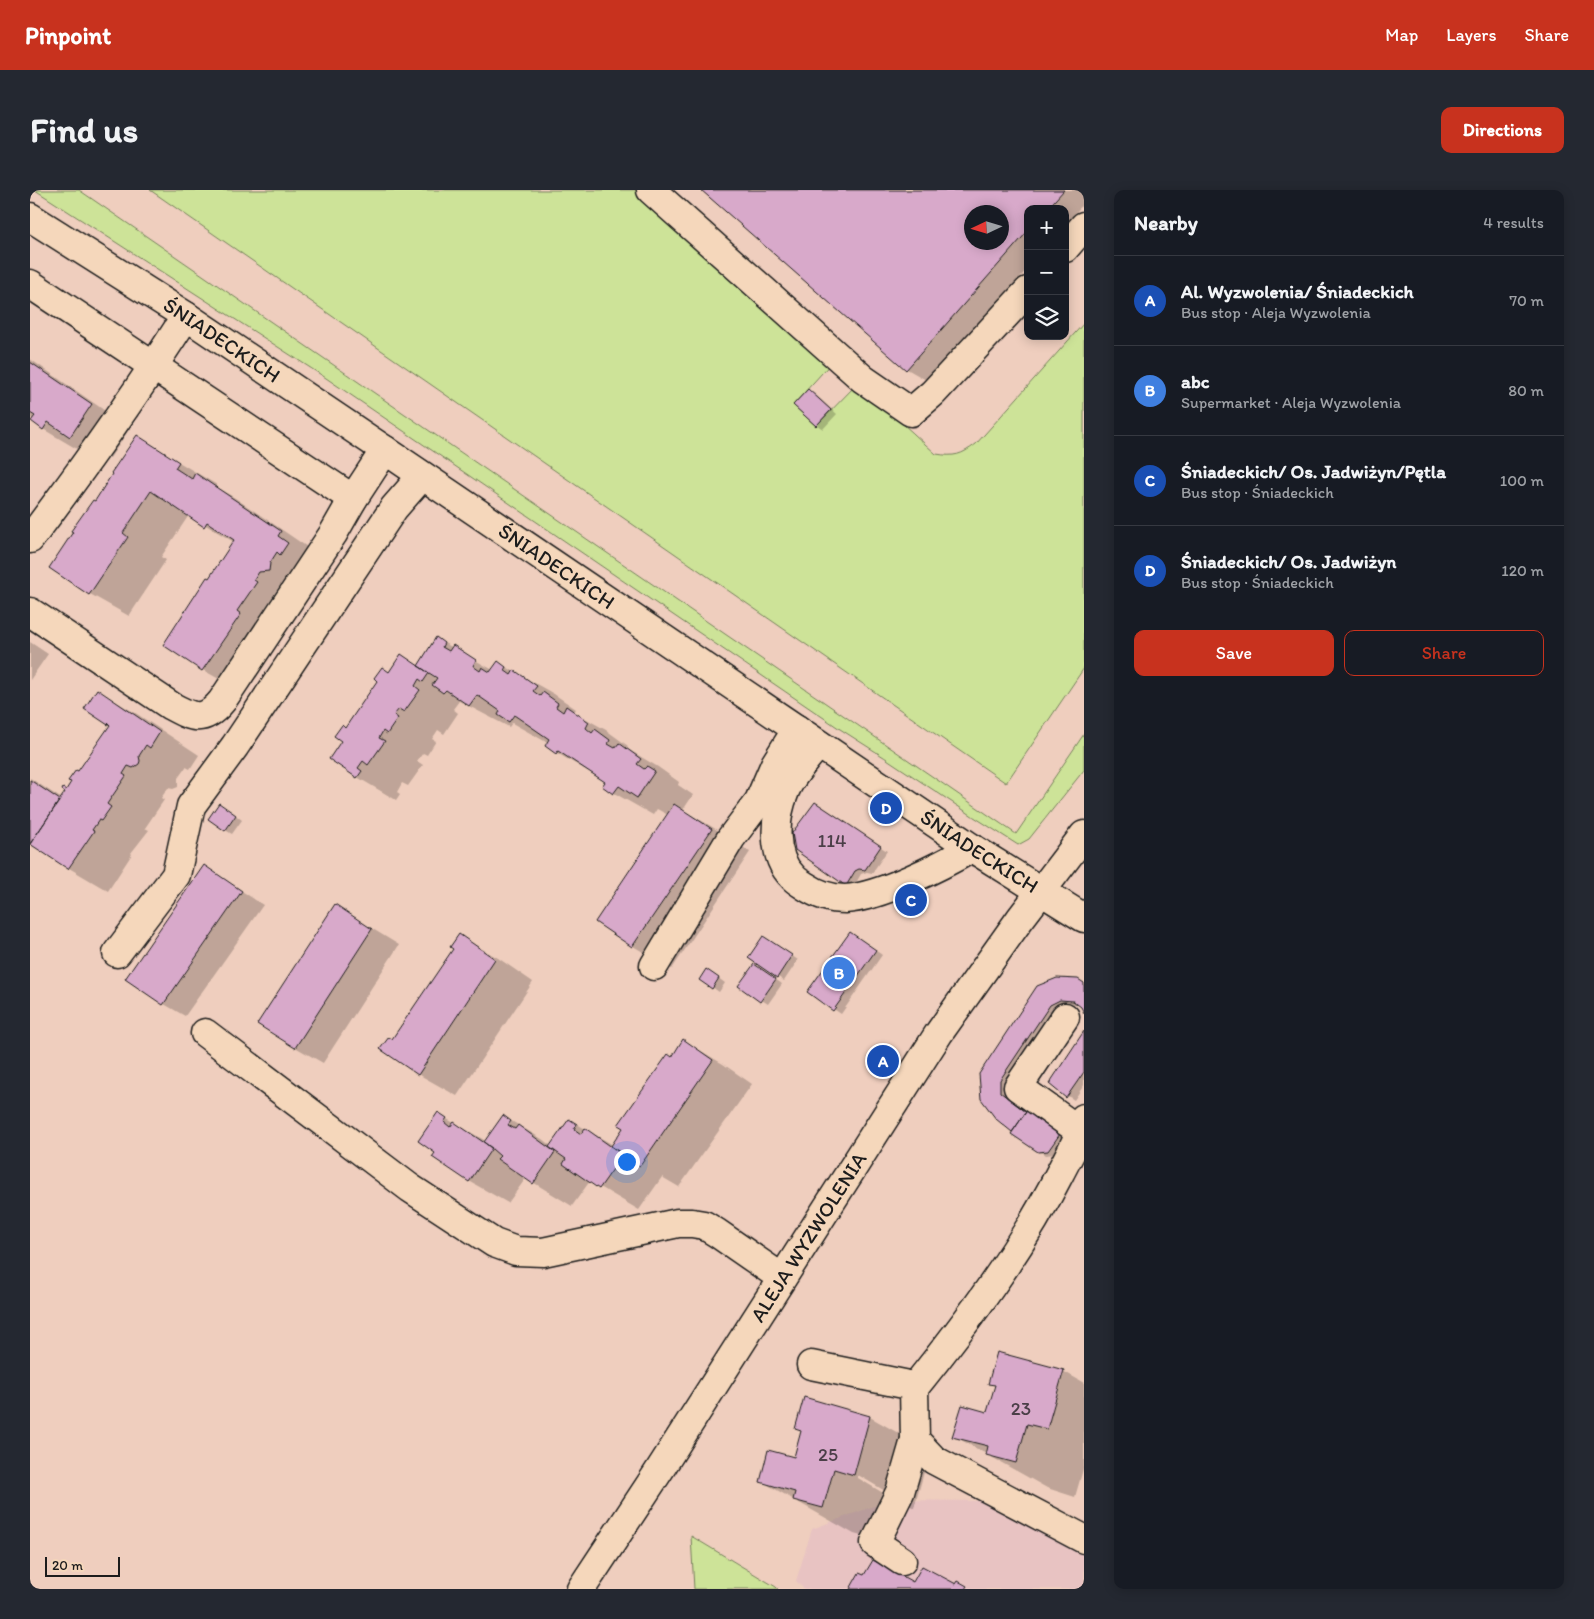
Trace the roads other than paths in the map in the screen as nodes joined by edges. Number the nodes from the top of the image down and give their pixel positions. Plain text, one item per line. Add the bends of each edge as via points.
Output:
1 (651, 190) edge
2 (30, 217) edge
3 (1084, 226) edge
4 (1069, 243) edge
5 (30, 284) edge
6 (1024, 295) edge
7 (186, 316) junction
8 (154, 366) junction
9 (385, 450) junction
10 (422, 476) junction
11 (353, 499) junction
12 (30, 539) edge
13 (30, 612) edge
14 (808, 737) junction
15 (1084, 835) edge
16 (972, 848) junction
17 (1042, 891) junction
18 (1084, 918) edge
19 (117, 953) dead end
20 (654, 966) dead end
21 (1065, 1017) dead end
22 (205, 1033) dead end
23 (1083, 1128) edge
24 (782, 1278) junction
25 (812, 1365) dead end
26 (914, 1388) junction
27 (915, 1440) junction
28 (1084, 1539) edge
29 (902, 1561) dead end
30 (581, 1589) edge

1 - 6 street via 863,379 911,412 933,393
2 - 7 street, ŚNIADECKICH
3 - 4 street
5 - 8 street
7 - 8 street
7 - 9 street, ŚNIADECKICH
8 - 11 street
8 - 12 street
9 - 10 street, ŚNIADECKICH
9 - 11 street
10 - 14 street, ŚNIADECKICH
10 - 19 street via 394,508 192,806 176,875
11 - 13 street via 227,694 208,715 196,717 171,706
14 - 16 street, ŚNIADECKICH
14 - 16 street via 786,790 776,841 792,877 812,891 833,898 860,897 946,863
14 - 20 street via 775,764 759,801 731,838
15 - 17 street, ALEJA WYZWOLENIA
16 - 17 street, ŚNIADECKICH
17 - 18 street, ŚNIADECKICH
17 - 24 street, ALEJA WYZWOLENIA via 938,1033
21 - 23 street via 1018,1087
22 - 24 street via 410,1188 503,1247 543,1252 678,1223 692,1223 717,1232
23 - 26 street via 1044,1205 963,1327
24 - 30 street, ALEJA WYZWOLENIA
25 - 26 street
26 - 27 street
27 - 28 street via 934,1460
27 - 29 street via 900,1492 875,1543

